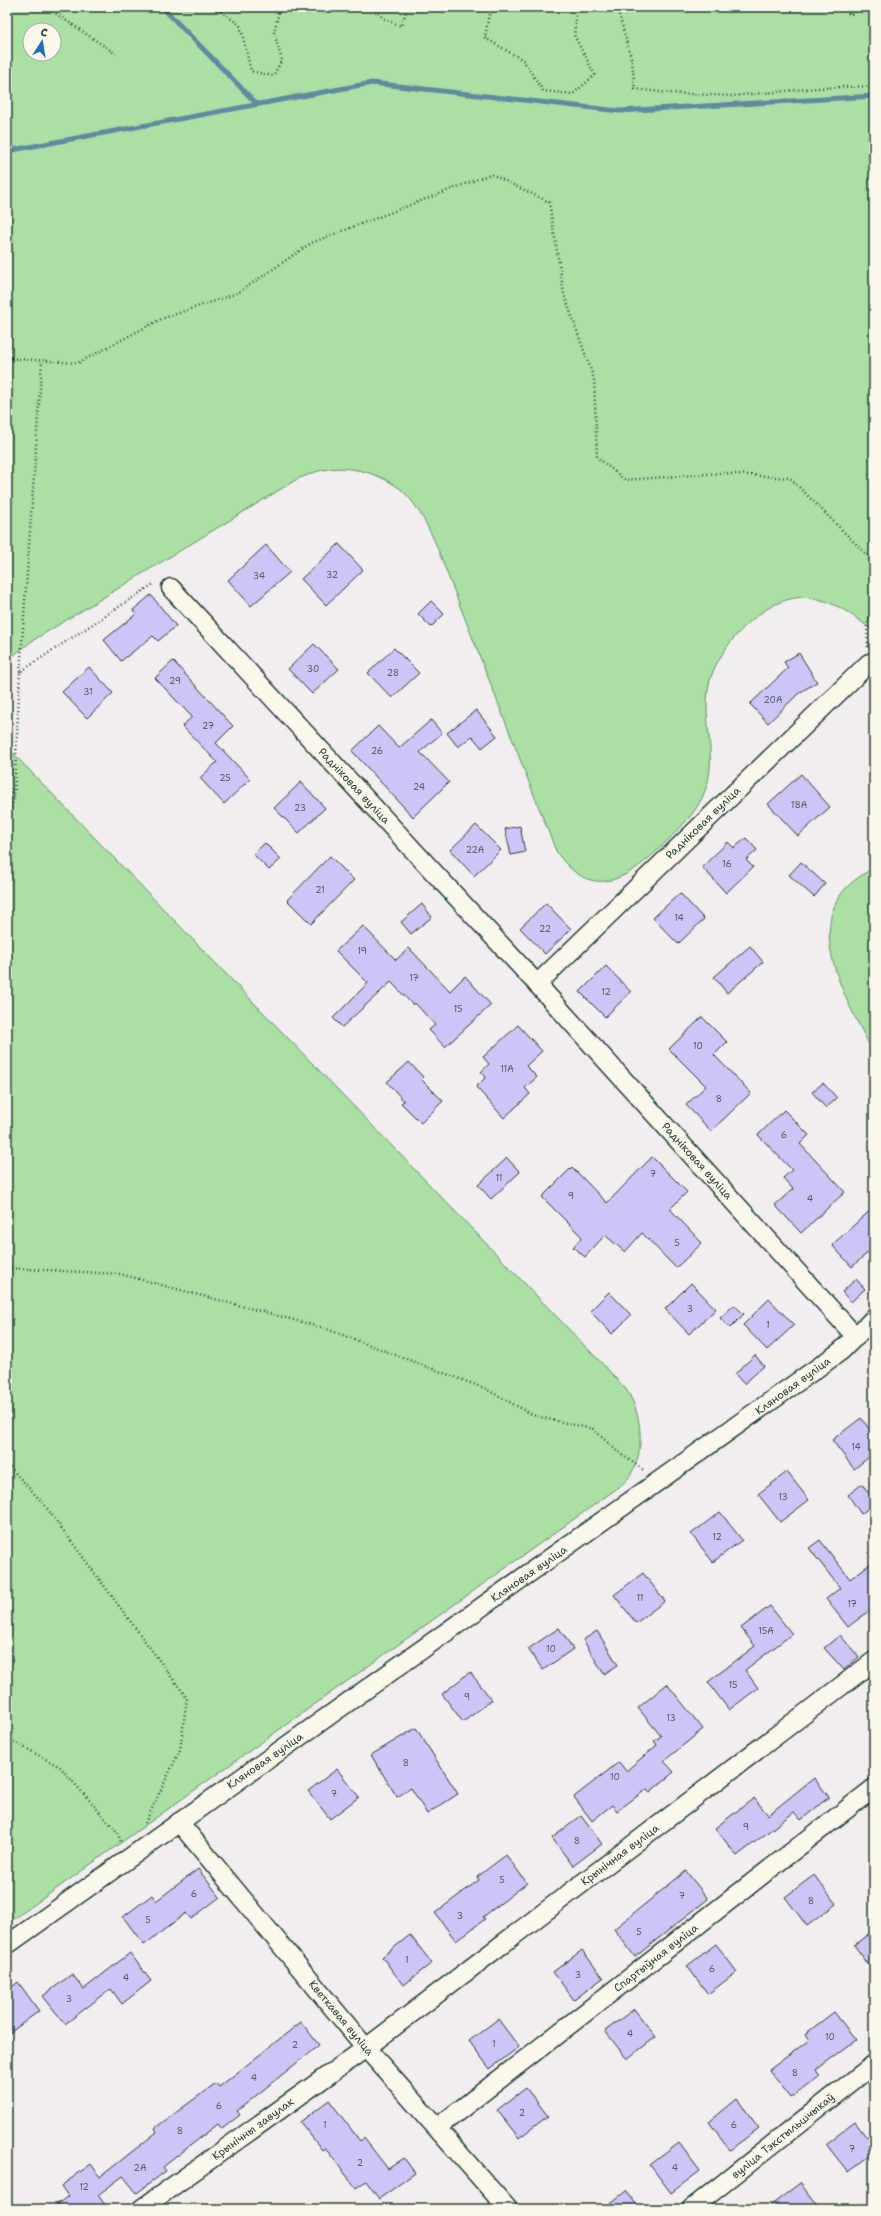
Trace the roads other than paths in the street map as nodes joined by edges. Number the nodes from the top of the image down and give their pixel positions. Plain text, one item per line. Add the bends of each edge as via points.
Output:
1 (171, 588) road end
2 (869, 663) road end
3 (537, 984) junction
4 (874, 1318) edge
5 (856, 1337) junction
6 (874, 1661) edge
7 (874, 1788) edge
8 (179, 1822) junction
9 (7, 1945) edge
10 (366, 2048) junction
11 (874, 2064) edge
12 (438, 2127) junction
13 (141, 2209) edge
14 (508, 2209) edge
15 (692, 2209) edge

1 - 3 street, Радніковая вуліца
2 - 3 street, Радніковая вуліца
3 - 5 street, Радніковая вуліца
4 - 5 street, Кляновая вуліца
5 - 8 street, Кляновая вуліца via 835,1356 660,1482
6 - 10 street, Крынічная вуліца
7 - 12 street, Спартыўная вуліца
8 - 9 street, Кляновая вуліца
8 - 10 street, Кветкавая вуліца
10 - 12 street, Кветкавая вуліца
10 - 13 street, Крынічны завулак
11 - 15 street, вуліца Тэкстыльшчыкаў
12 - 14 street, Кветкавая вуліца

